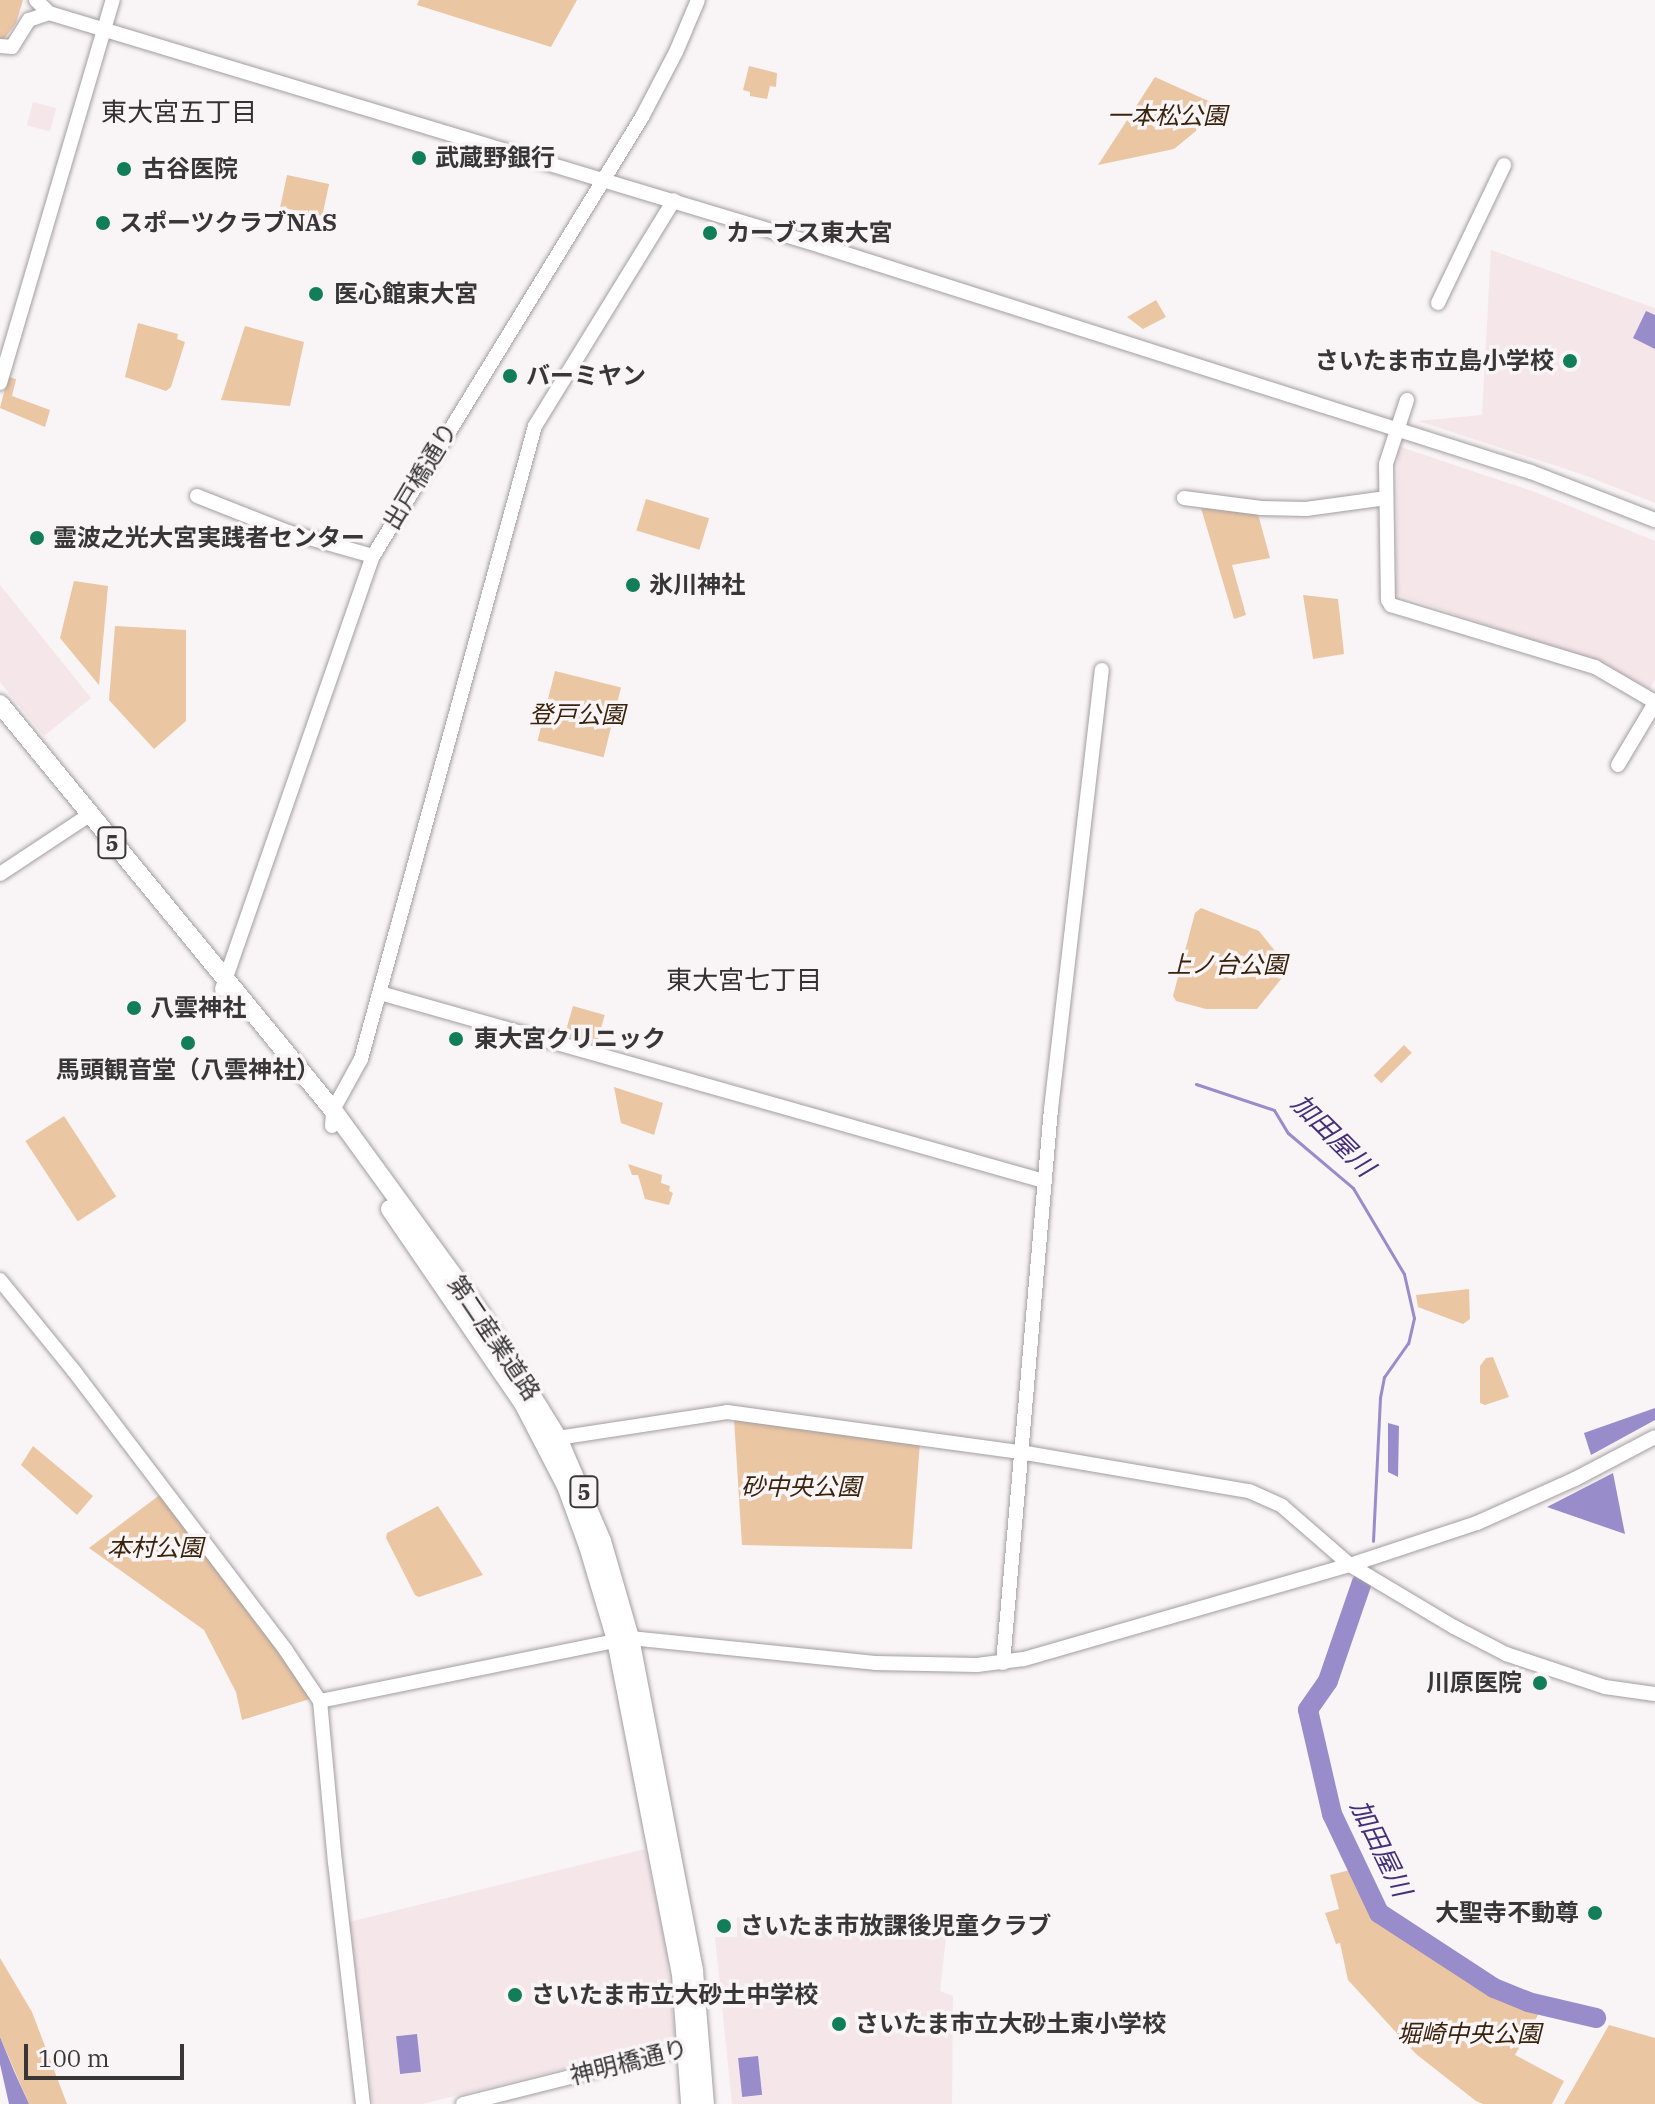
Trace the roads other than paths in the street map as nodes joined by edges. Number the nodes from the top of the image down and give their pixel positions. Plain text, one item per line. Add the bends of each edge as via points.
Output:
1 (29, 0) edge
2 (36, 0) edge
3 (113, 0) edge
4 (698, 0) edge
5 (49, 13) junction
6 (105, 30) junction
7 (21, 32) junction
8 (0, 46) edge
9 (1504, 165) dead end
10 (604, 178) junction
11 (674, 200) junction
12 (1438, 303) dead end
13 (0, 383) edge
14 (1407, 400) dead end
15 (1396, 430) junction
16 (197, 496) dead end
17 (1184, 498) dead end
18 (1386, 498) junction
19 (1655, 520) edge
20 (373, 556) junction
21 (1102, 670) dead end
22 (1655, 702) edge
23 (0, 704) edge
24 (0, 719) edge
25 (1618, 765) dead end
26 (86, 818) junction
27 (0, 874) edge
28 (224, 985) junction
29 (380, 993) junction
30 (332, 1118) junction
31 (1044, 1181) junction
32 (0, 1280) edge
33 (1655, 1437) edge
34 (551, 1439) junction
35 (1020, 1452) junction
36 (1350, 1565) junction
37 (623, 1639) junction
38 (1003, 1663) junction
39 (1655, 1694) edge
40 (320, 1701) junction
41 (696, 2046) junction
42 (363, 2104) edge
43 (463, 2104) edge
44 (690, 2104) edge
45 (705, 2104) edge

1 - 7 street
2 - 5 street
3 - 6 street
4 - 10 street, 出戸橋通り via 666,73
5 - 6 street
5 - 7 street via 35,17
6 - 10 street
6 - 13 street
7 - 8 street via 12,47
9 - 12 street
10 - 11 street
10 - 20 street, 出戸橋通り
11 - 15 street
11 - 29 street via 535,426
14 - 15 street
15 - 18 street via 1386,456
15 - 19 street via 1531,472
16 - 20 street via 288,532
17 - 18 street via 1306,509
18 - 22 street via 1391,605 1595,667
20 - 28 street, 出戸橋通り
21 - 31 street
22 - 25 street
23 - 26 main road, 第二産業道路 / 5
24 - 26 main road, 第二産業道路 / 5
26 - 27 street
26 - 28 main road, 第二産業道路 / 5
28 - 30 main road, 第二産業道路 / 5
29 - 30 street via 361,1059
29 - 31 street
30 - 34 main road, 第二産業道路 / 5 via 481,1314
31 - 35 street
32 - 40 street
33 - 36 street via 1505,1511
34 - 35 street via 727,1412
34 - 37 main road, 第二産業道路 / 5 via 602,1541
35 - 36 street via 1264,1496
35 - 38 street
36 - 38 street
36 - 39 street via 1454,1627 1529,1663 1605,1687
37 - 38 street via 875,1663
37 - 40 street
37 - 41 main road, 第二産業道路 / 5 via 690,1946
40 - 42 street
41 - 43 street, 神明橋通り
41 - 44 main road, 第二産業道路 / 5
41 - 45 main road, 第二産業道路 / 5

